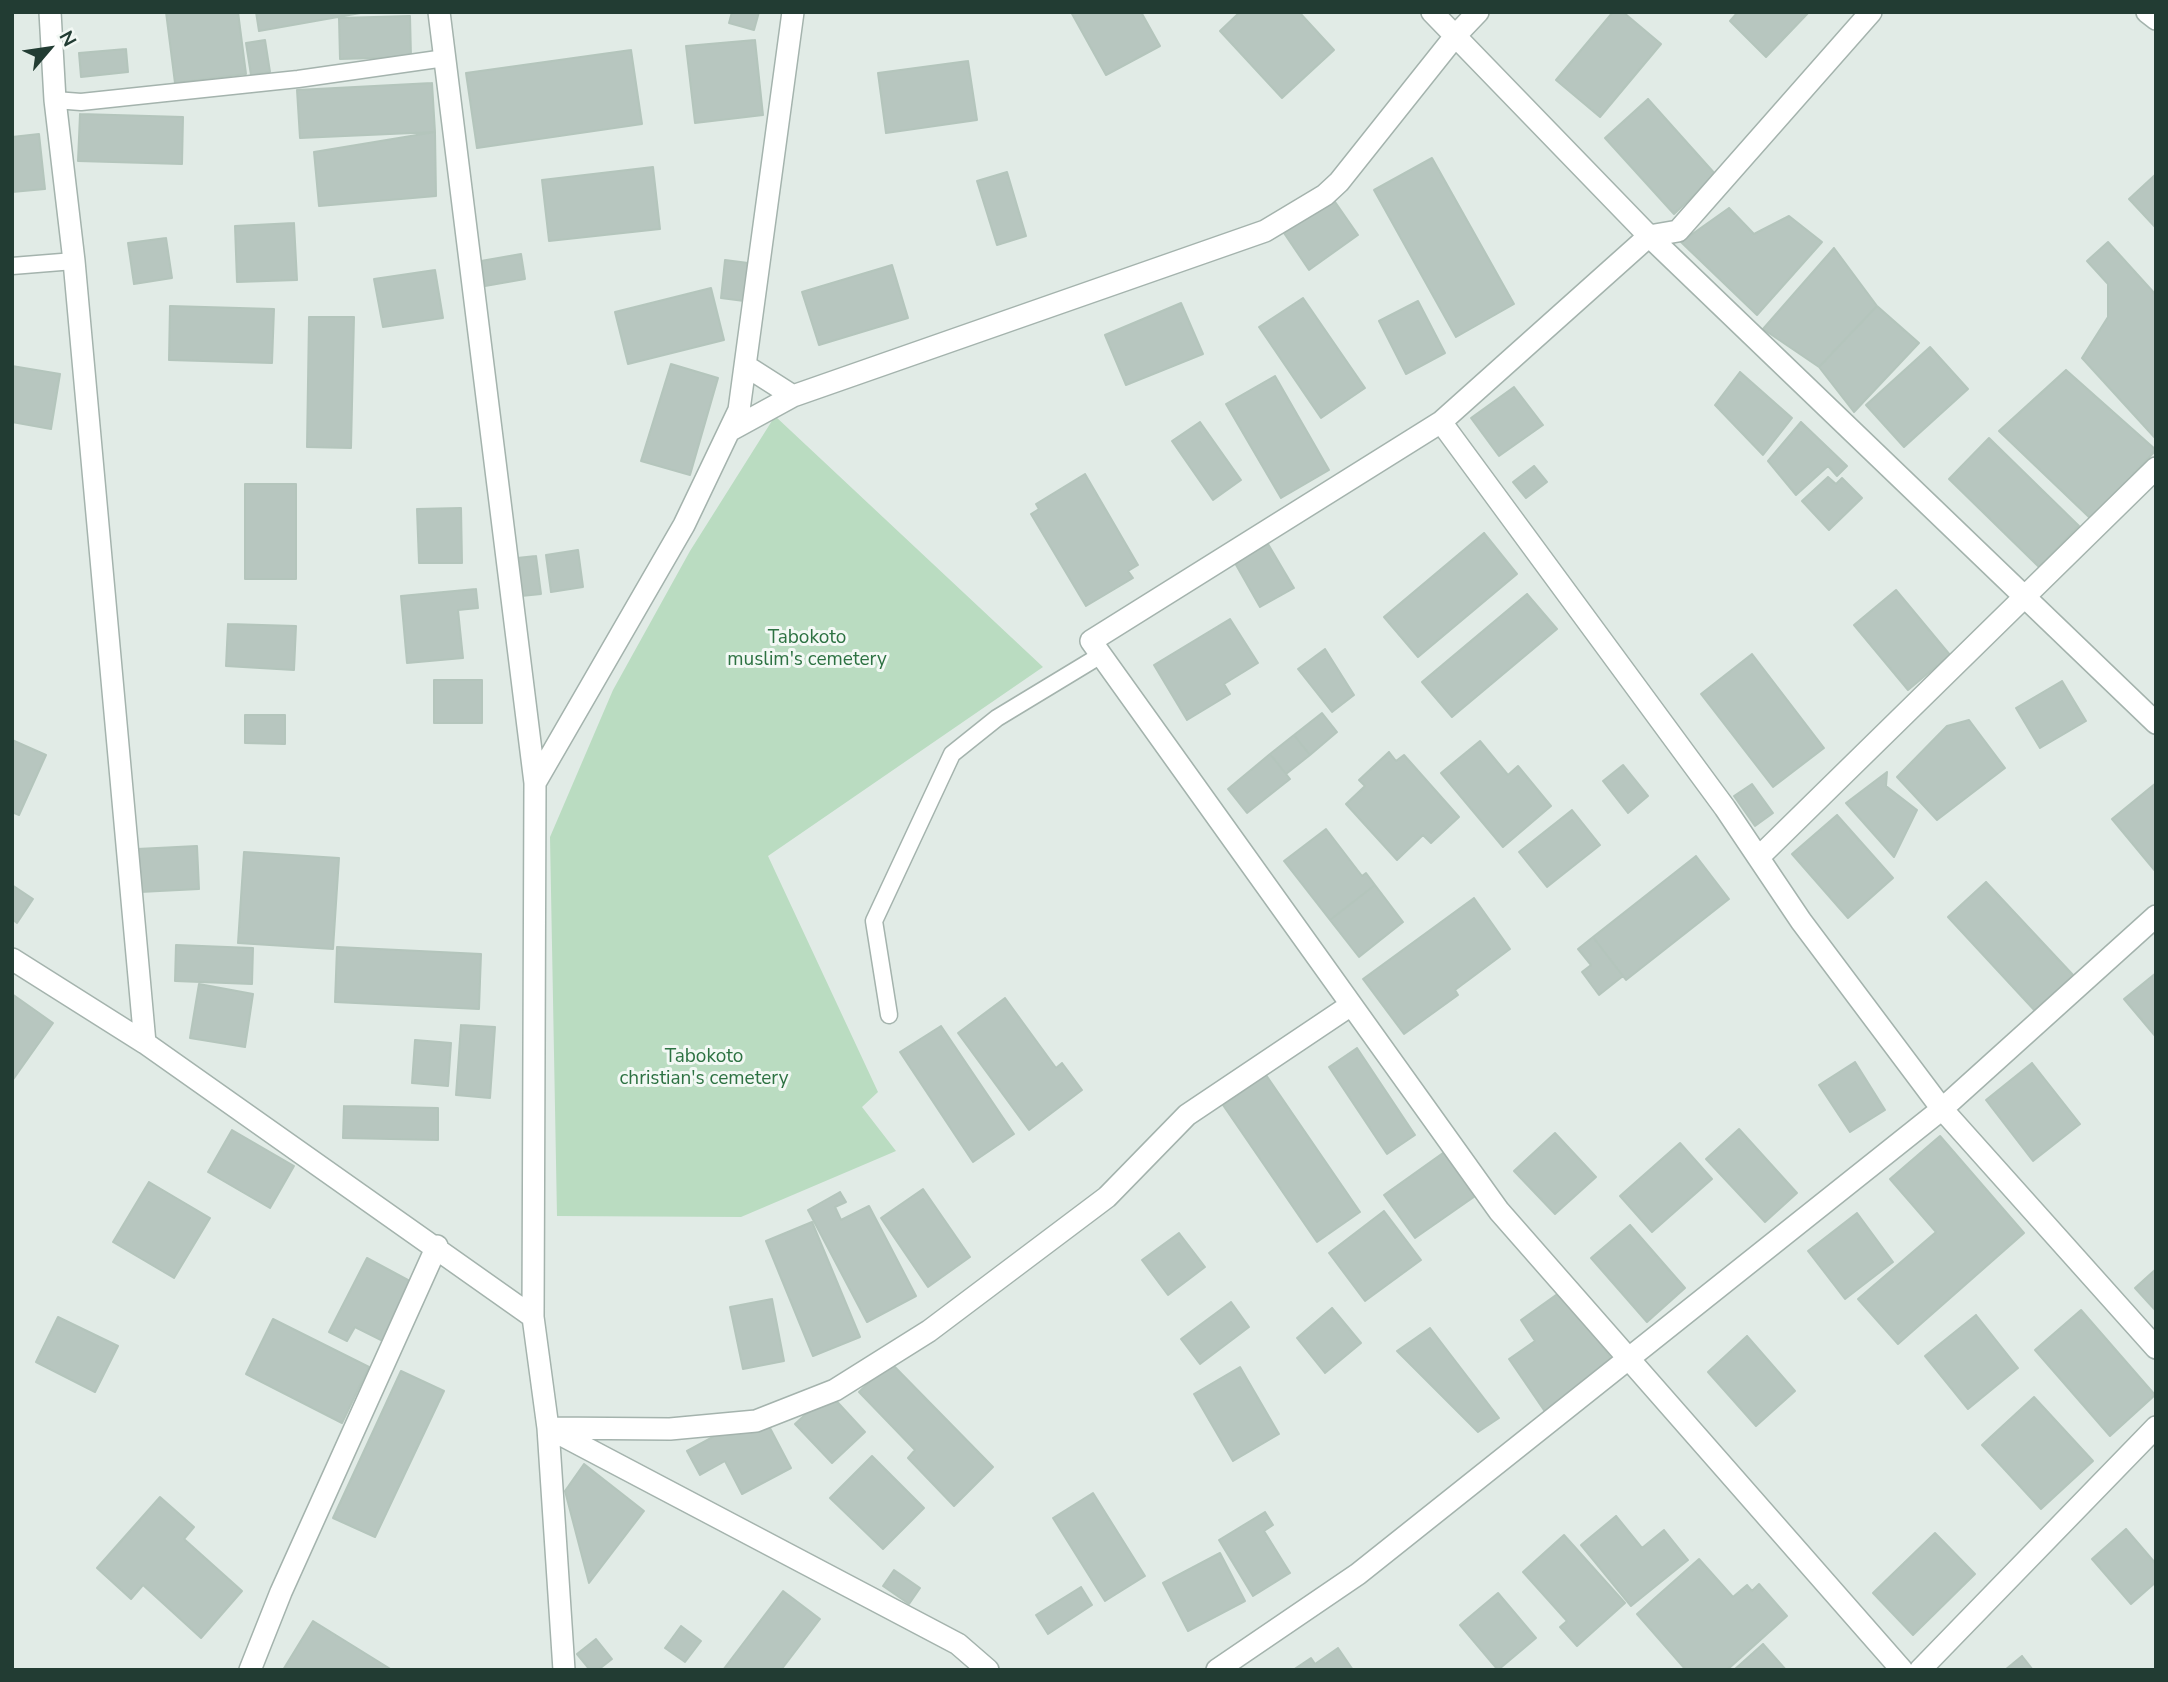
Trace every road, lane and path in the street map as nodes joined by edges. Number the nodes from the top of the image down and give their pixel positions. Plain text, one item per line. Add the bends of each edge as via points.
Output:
1 (50, 12) edge
2 (439, 12) edge
3 (793, 12) edge
4 (1432, 12) edge
5 (1478, 12) edge
6 (1871, 12) edge
7 (2147, 12) edge
8 (2156, 19) edge
9 (1456, 35) junction
10 (445, 58) junction
11 (54, 100) junction
12 (1649, 236) junction
13 (74, 261) junction
14 (12, 266) edge
15 (746, 366) junction
16 (793, 396) junction
17 (1441, 422) junction
18 (729, 431) junction
19 (2156, 468) edge
20 (2024, 596) junction
21 (1101, 655) junction
22 (2156, 723) edge
23 (535, 783) junction
24 (1759, 857) junction
25 (2156, 916) edge
26 (12, 959) edge
27 (1351, 1005) junction
28 (889, 1014) dead end
29 (145, 1043) junction
30 (1941, 1110) junction
31 (437, 1246) junction
32 (533, 1317) junction
33 (2156, 1348) edge
34 (1630, 1360) junction
35 (2156, 1427) edge
36 (548, 1428) junction
37 (250, 1670) edge
38 (564, 1670) edge
39 (988, 1670) edge
40 (1217, 1670) edge
41 (1902, 1670) edge
42 (1920, 1670) edge

1 - 11 street
2 - 10 street
3 - 15 street
4 - 9 street
5 - 9 street
6 - 12 street via 1678,231
7 - 8 street
9 - 12 street
9 - 16 street via 1339,182 1265,231
10 - 11 lane via 271,82 80,102
10 - 23 street
11 - 13 street
12 - 17 street
12 - 20 street
13 - 14 lane
13 - 29 street
15 - 16 street
15 - 18 street via 739,410
16 - 18 street
17 - 21 street via 1091,641
17 - 24 street
18 - 23 street via 684,524
19 - 20 street
20 - 22 street
20 - 24 street
21 - 27 street
21 - 28 lane via 997,718 952,754 874,921
23 - 32 street
24 - 30 street
25 - 30 street
26 - 29 street
27 - 34 street via 1499,1211
27 - 36 street via 1187,1115 1107,1197 929,1331 835,1390 756,1421 670,1429
29 - 31 street
30 - 33 street
30 - 34 street
31 - 32 street
31 - 37 street
32 - 36 street
34 - 40 street via 1358,1574
34 - 41 street
35 - 42 street
36 - 38 street
36 - 39 street via 958,1644

